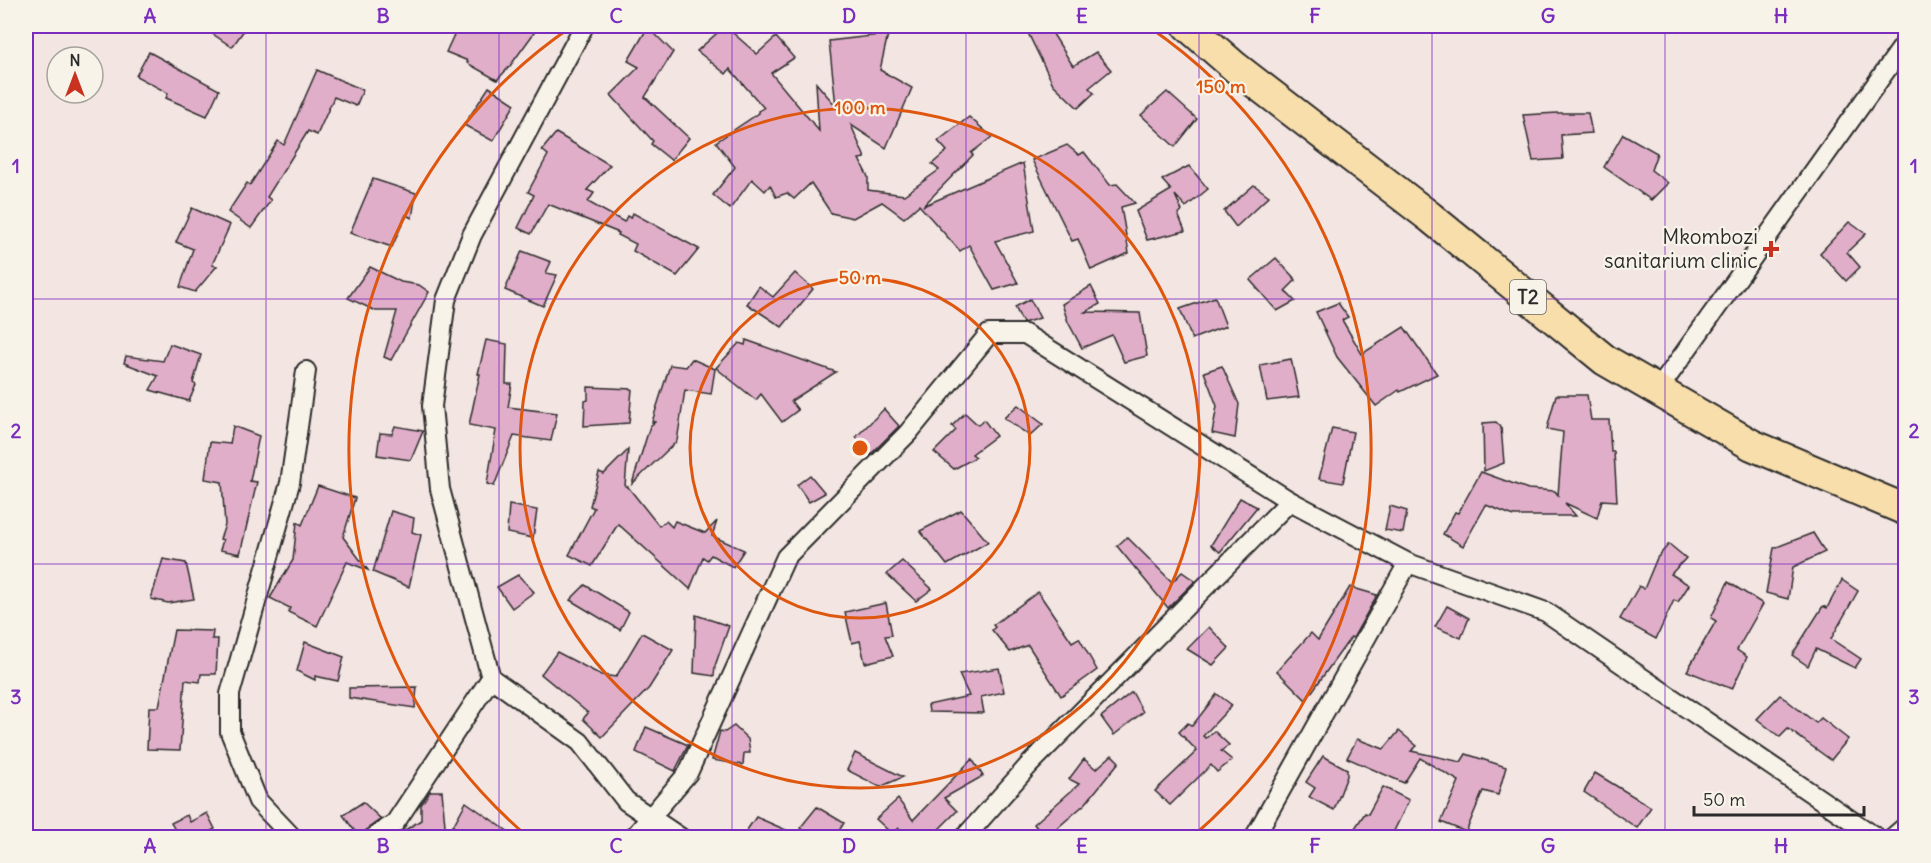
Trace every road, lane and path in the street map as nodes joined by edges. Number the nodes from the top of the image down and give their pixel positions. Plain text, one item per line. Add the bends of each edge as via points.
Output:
1 (584, 26) edge
2 (1188, 26) edge
3 (1905, 42) edge
4 (306, 371) dead end
5 (1658, 390) junction
6 (1290, 501) junction
7 (1905, 510) edge
8 (1408, 563) junction
9 (490, 678) junction
10 (651, 819) junction
11 (1905, 826) edge
12 (292, 837) edge
13 (372, 837) edge
14 (633, 837) edge
15 (681, 837) edge
16 (964, 837) edge
17 (1254, 837) edge
18 (1878, 837) edge
19 (1892, 837) edge

1 - 9 street via 472,236 446,300 432,406 440,489
2 - 5 highway, T2 via 1234,67 1430,217 1605,360
3 - 5 street
4 - 12 street via 290,483 230,694 230,732 258,801
5 - 7 highway, T2 via 1752,445
6 - 8 street
6 - 10 street via 1025,334 989,334 908,433 786,557 688,773
6 - 16 street via 1029,765
8 - 17 street
8 - 18 street via 1546,612
9 - 10 street via 580,742 626,801
9 - 13 street via 395,823
10 - 14 street
10 - 15 street
11 - 19 street

